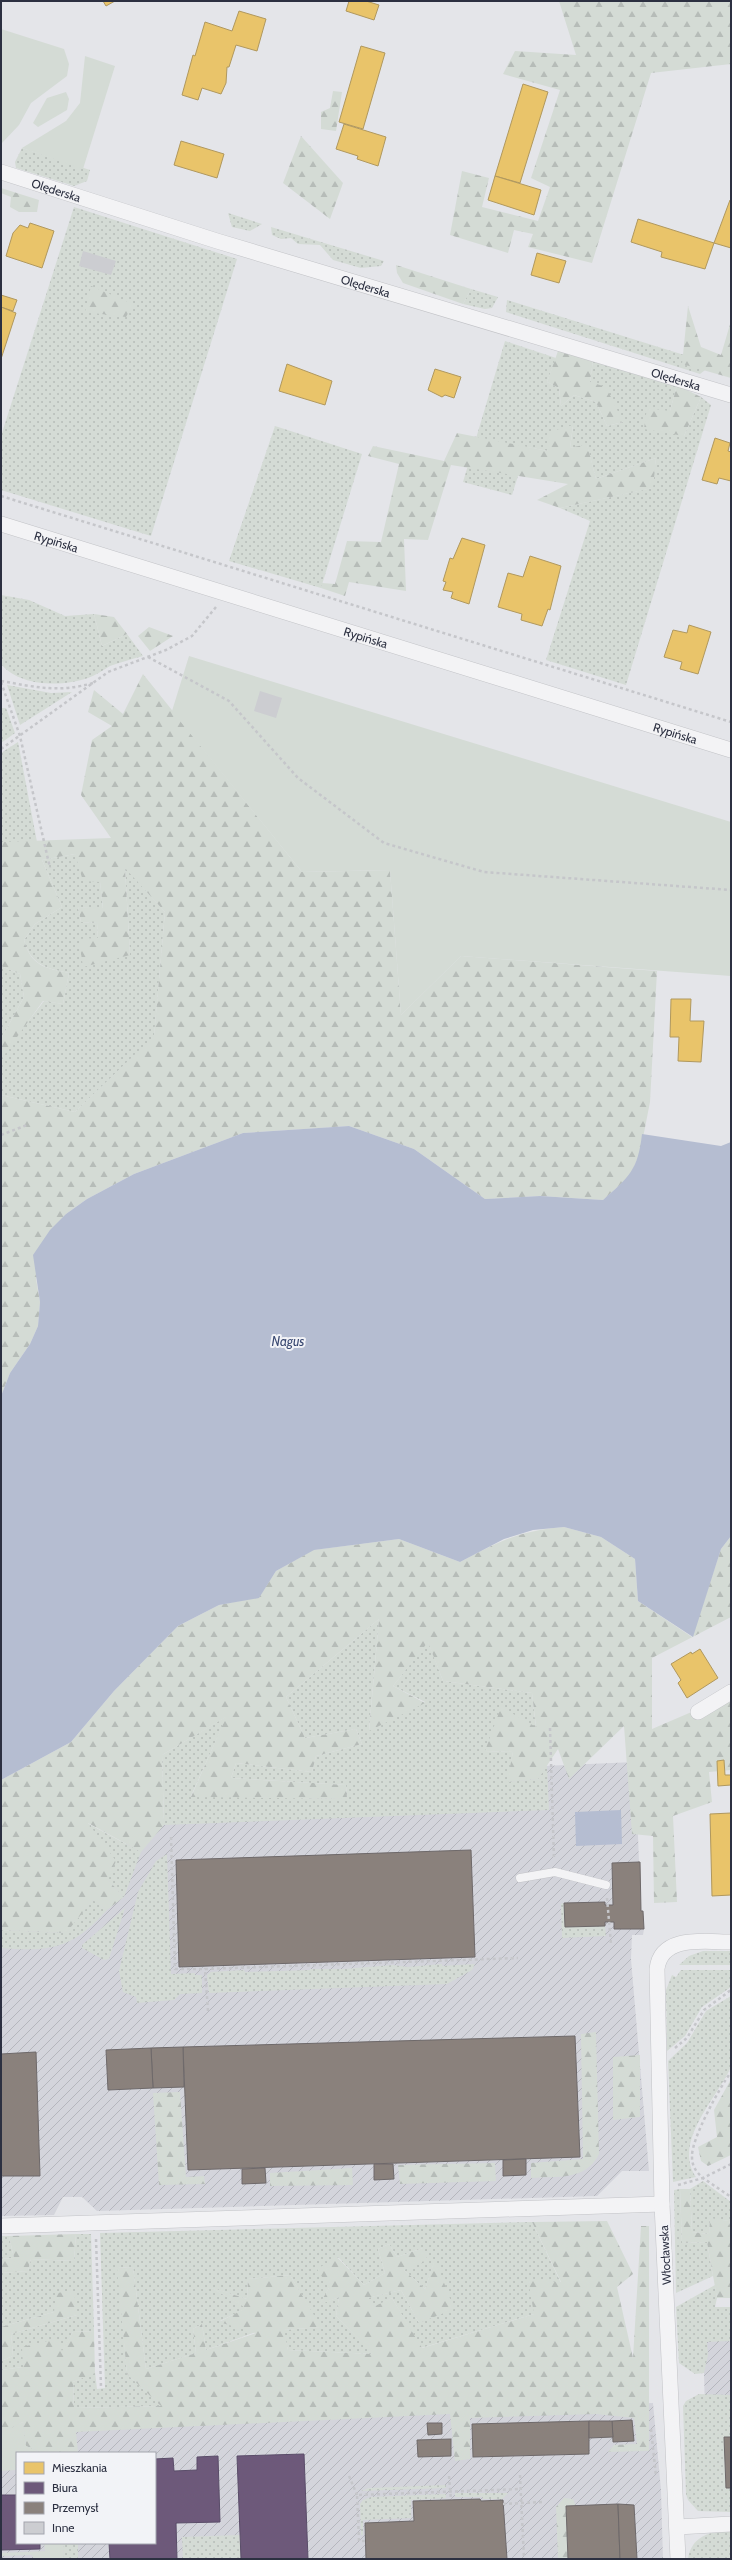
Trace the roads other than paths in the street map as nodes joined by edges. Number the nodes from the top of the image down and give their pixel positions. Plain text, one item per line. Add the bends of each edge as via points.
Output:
1 (1, 172) edge
2 (731, 395) edge
3 (1, 524) edge
4 (731, 750) edge
5 (731, 1692) edge
6 (698, 1712) dead end
7 (520, 1878) dead end
8 (606, 1885) road end
9 (731, 1942) edge
10 (662, 2197) junction
11 (1, 2226) edge
12 (731, 2524) edge
13 (677, 2527) junction
14 (678, 2559) edge

1 - 2 street, Olęderska via 225,243
3 - 4 street, Rypińska
5 - 6 street
7 - 8 lane via 555,1872
9 - 10 street, Włocławska via 683,1942 665,1952 657,1969
10 - 11 street
10 - 13 street, Włocławska
12 - 13 street
13 - 14 street, Włocławska

